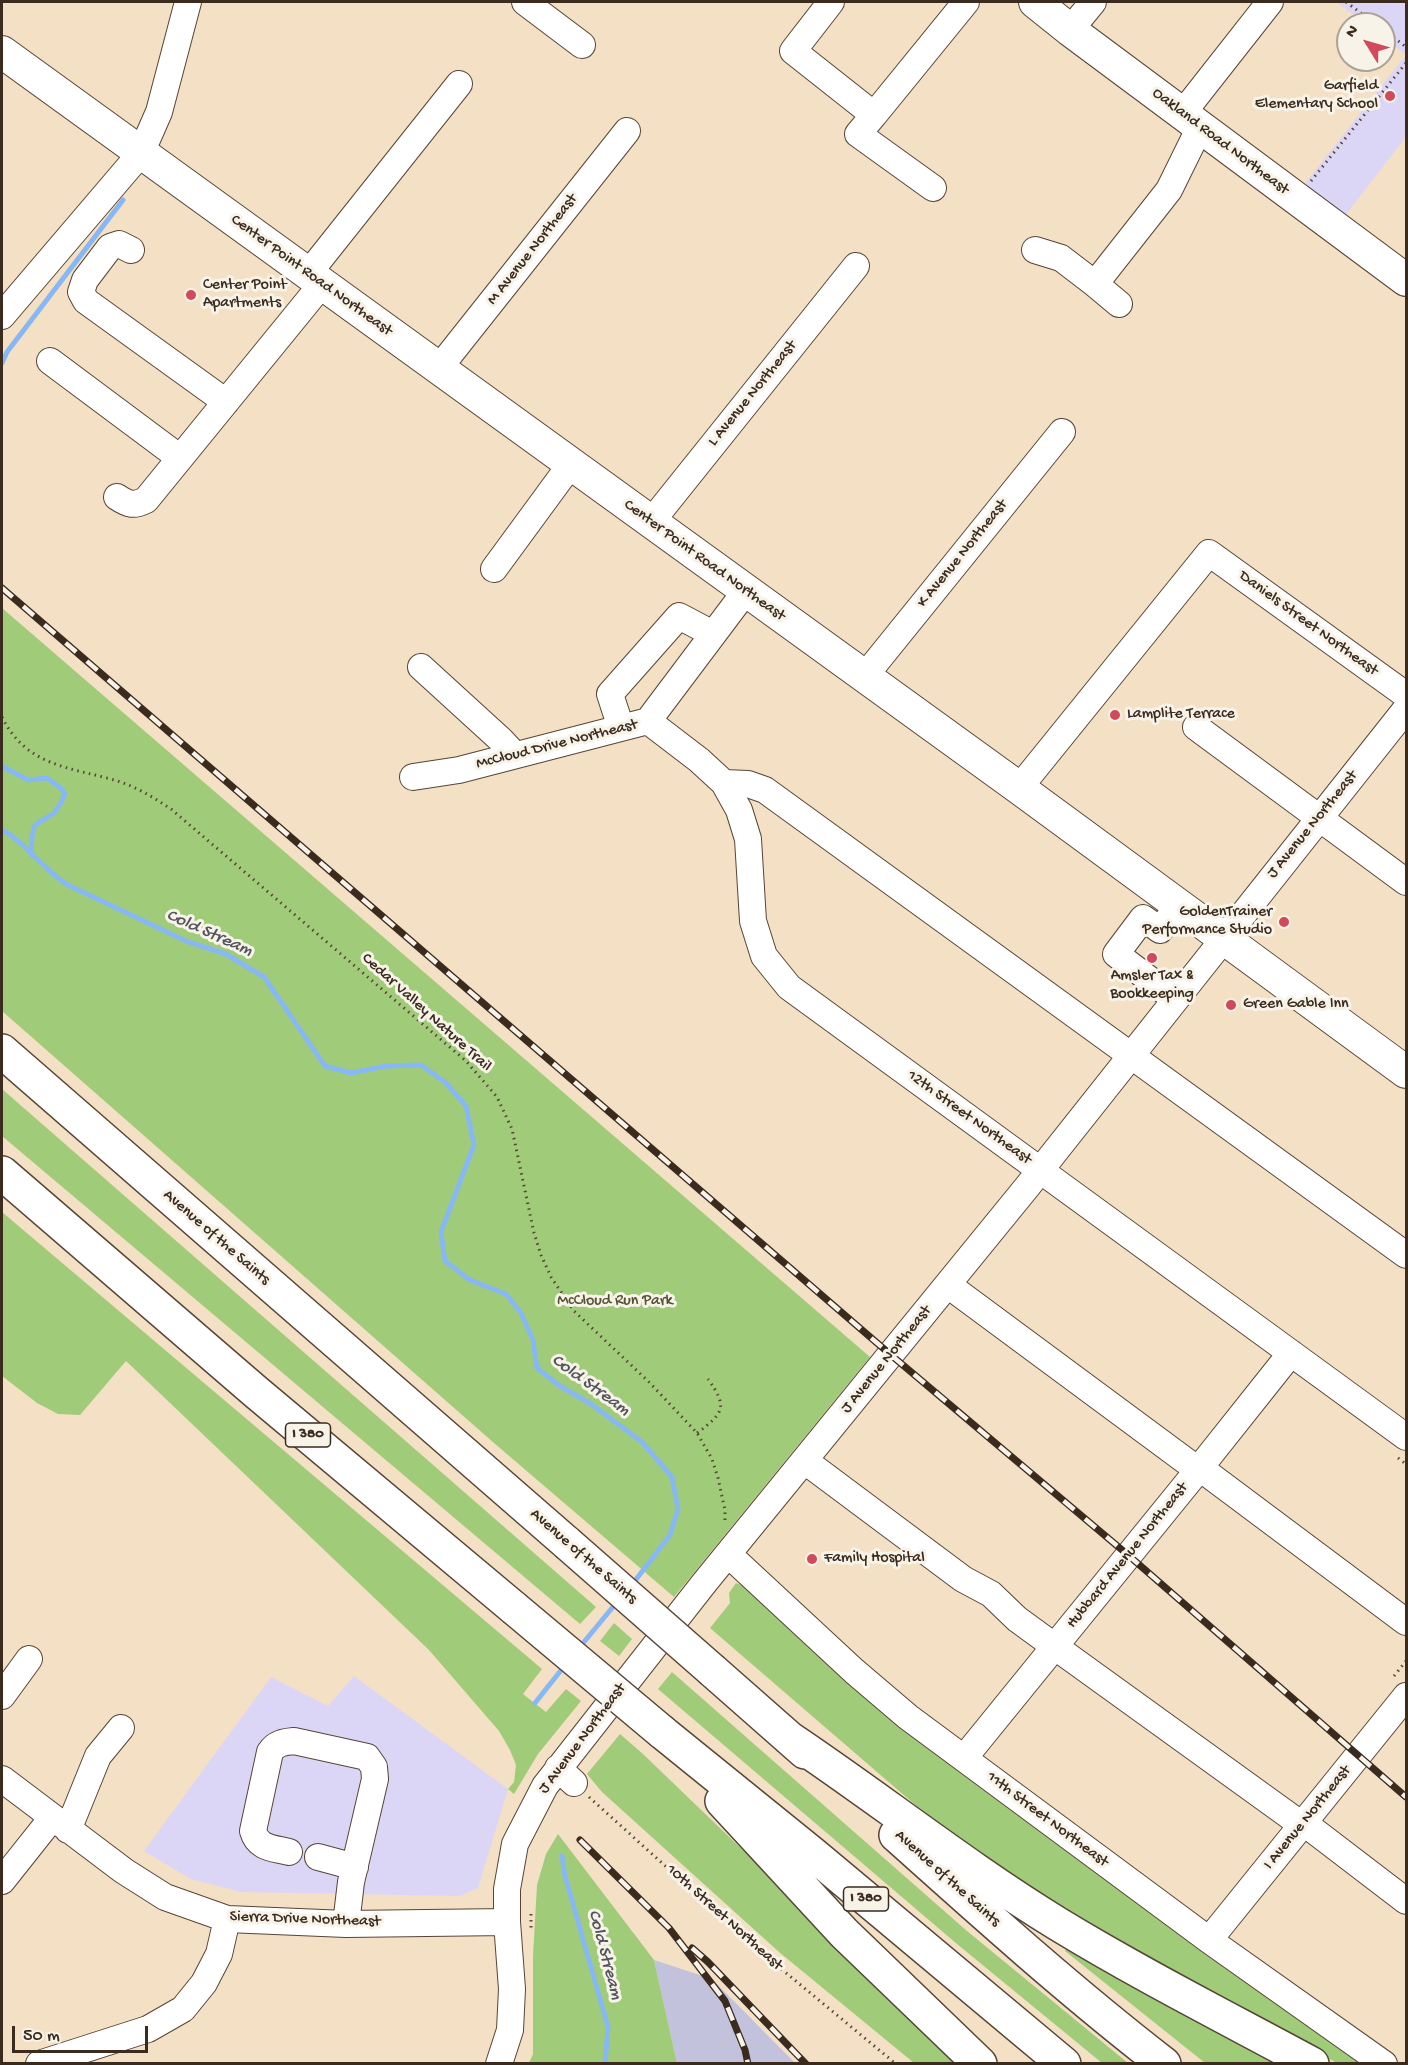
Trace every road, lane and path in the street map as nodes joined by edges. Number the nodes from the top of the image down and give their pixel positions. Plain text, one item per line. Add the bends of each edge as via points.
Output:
1 (188, 2) edge
2 (525, 2) edge
3 (831, 2) edge
4 (966, 2) edge
5 (1035, 2) edge
6 (1093, 2) edge
7 (1270, 2) edge
8 (1346, 2) edge
9 (1360, 12) edge
10 (1070, 30) junction
11 (582, 45) dead end
12 (2, 52) edge
13 (1407, 63) edge
14 (459, 84) dead end
15 (874, 115) junction
16 (1191, 121) junction
17 (627, 131) dead end
18 (141, 153) junction
19 (1306, 187) dead end
20 (933, 188) dead end
21 (131, 250) dead end
22 (1035, 250) dead end
23 (856, 266) dead end
24 (315, 279) junction
25 (1407, 280) edge
26 (1095, 285) junction
27 (1119, 304) dead end
28 (2, 316) edge
29 (50, 361) dead end
30 (439, 368) junction
31 (226, 402) junction
32 (1062, 432) dead end
33 (180, 458) junction
34 (571, 464) junction
35 (117, 497) dead end
36 (651, 522) junction
37 (494, 569) dead end
38 (745, 592) junction
39 (713, 634) junction
40 (422, 667) dead end
41 (864, 677) junction
42 (1407, 695) edge
43 (1407, 709) edge
44 (2, 717) edge
45 (648, 721) junction
46 (1196, 727) dead end
47 (621, 728) junction
48 (515, 755) junction
49 (413, 777) dead end
50 (724, 783) junction
51 (1019, 788) junction
52 (1319, 817) junction
53 (1407, 882) edge
54 (1178, 906) junction
55 (1222, 939) junction
56 (1175, 999) junction
57 (2, 1046) edge
58 (2, 1051) edge
59 (1131, 1054) junction
60 (1407, 1072) edge
61 (32, 1077) junction
62 (1040, 1170) junction
63 (2, 1173) edge
64 (1407, 1255) edge
65 (948, 1285) junction
66 (1291, 1353) junction
67 (708, 1379) dead end
68 (697, 1433) junction
69 (1407, 1437) edge
70 (805, 1461) junction
71 (1199, 1469) junction
72 (724, 1526) dead end
73 (728, 1554) junction
74 (1407, 1622) edge
75 (1054, 1646) junction
76 (29, 1659) dead end
77 (2, 1696) edge
78 (1407, 1696) edge
79 (121, 1728) dead end
80 (664, 1734) junction
81 (789, 1738) junction
82 (964, 1758) junction
83 (566, 1776) junction
84 (2, 1779) edge
85 (60, 1824) junction
86 (1303, 1824) junction
87 (289, 1852) dead end
88 (318, 1857) dead end
89 (355, 1867) junction
90 (2, 1881) edge
91 (1407, 1901) edge
92 (530, 1912) dead end
93 (227, 1920) junction
94 (507, 1922) junction
95 (346, 1923) junction
96 (531, 1933) dead end
97 (1209, 1940) junction
98 (39, 2064) edge
99 (499, 2064) edge
100 (896, 2064) edge
101 (980, 2064) edge
102 (1064, 2064) edge
103 (1164, 2064) edge
104 (1312, 2064) edge
105 (1383, 2064) edge

1 - 18 street via 159,112
2 - 11 street
3 - 15 street via 793,51
4 - 15 street
5 - 10 main road, Oakland Road Northeast
6 - 10 street
7 - 16 street
8 - 9 path
10 - 16 main road, Oakland Road Northeast
12 - 18 main road, Center Point Road Northeast
13 - 19 path
14 - 24 street
15 - 20 street via 858,134
16 - 25 main road, Oakland Road Northeast
16 - 26 street via 1170,190
17 - 30 street, M Avenue Northeast
18 - 24 main road, Center Point Road Northeast
18 - 28 street
21 - 31 street via 119,244 110,247 85,280 81,292 86,301
22 - 26 street via 1061,258
23 - 36 street, L Avenue Northeast
24 - 30 main road, Center Point Road Northeast
24 - 31 street
26 - 27 street
29 - 33 street
30 - 34 main road, Center Point Road Northeast
31 - 33 street
32 - 41 street, K Avenue Northeast
33 - 35 street via 146,500 136,505
34 - 36 main road, Center Point Road Northeast
34 - 37 street
36 - 38 main road, Center Point Road Northeast
38 - 39 street, McCloud Drive Northeast
38 - 41 main road, Center Point Road Northeast
39 - 45 street, McCloud Drive Northeast
39 - 47 street via 679,616 610,694
40 - 48 street
41 - 51 main road, Center Point Road Northeast
42 - 51 street, Daniels Street Northeast via 1209,553
43 - 52 street, J Avenue Northeast
44 - 68 path, Cedar Valley Nature Trail via 22,744 53,765 138,789 171,810 474,1069 497,1096 512,1129 534,1233 551,1277 574,1311
45 - 47 street, McCloud Drive Northeast
45 - 50 street, 12th Street Northeast
46 - 52 street
47 - 48 street, McCloud Drive Northeast
48 - 49 street, McCloud Drive Northeast
50 - 59 street via 748,784 765,790
50 - 62 street, 12th Street Northeast via 739,810 748,839 753,921 764,956 789,987
51 - 54 main road, Center Point Road Northeast
52 - 53 street
52 - 55 street, J Avenue Northeast
54 - 55 main road, Center Point Road Northeast
54 - 56 street via 1160,930 1143,918 1116,954
55 - 56 street, J Avenue Northeast
55 - 60 main road, Center Point Road Northeast
56 - 59 street, J Avenue Northeast
57 - 61 highway
58 - 61 highway, Avenue of the Saints
59 - 62 street, J Avenue Northeast
59 - 64 street
61 - 81 highway, Avenue of the Saints, bridge
62 - 65 street, J Avenue Northeast
62 - 66 street, 12th Street Northeast
63 - 80 highway, I 380, bridge
65 - 70 street, J Avenue Northeast
65 - 71 street
66 - 69 street, 12th Street Northeast
66 - 71 street, Hubbard Avenue Northeast
67 - 68 path via 719,1395 720,1408 714,1420
68 - 72 path, Cedar Valley Nature Trail via 718,1478
70 - 73 street, J Avenue Northeast
70 - 75 street via 963,1579 991,1594
71 - 74 street
71 - 75 street, Hubbard Avenue Northeast
73 - 82 street, 11th Street Northeast via 854,1671
73 - 83 street, J Avenue Northeast
75 - 82 street, Hubbard Avenue Northeast
75 - 86 street
76 - 77 street
78 - 86 street, I Avenue Northeast
79 - 85 street via 98,1756
80 - 101 highway via 844,1933
80 - 102 highway, I 380
81 - 103 highway, Avenue of the Saints via 982,1911
81 - 104 highway via 1058,1924
82 - 97 street, 11th Street Northeast
83 - 94 street, J Avenue Northeast via 535,1802 515,1844 507,1888
83 - 100 path, 10th Street Northeast via 756,1948
84 - 85 street, Sierra Drive Northeast
85 - 90 street
85 - 93 street, Sierra Drive Northeast via 165,1897
86 - 91 street
86 - 97 street, I Avenue Northeast
87 - 89 street via 262,1846 253,1831 270,1752 277,1744 294,1741 366,1757 374,1767 375,1779
88 - 89 street
89 - 95 street
92 - 96 path
93 - 95 street, Sierra Drive Northeast
93 - 98 street via 219,1954 204,1983 183,2009 148,2029
94 - 95 street, Sierra Drive Northeast
94 - 99 street, J Avenue Northeast via 512,1989 510,2030
97 - 105 street, 11th Street Northeast

